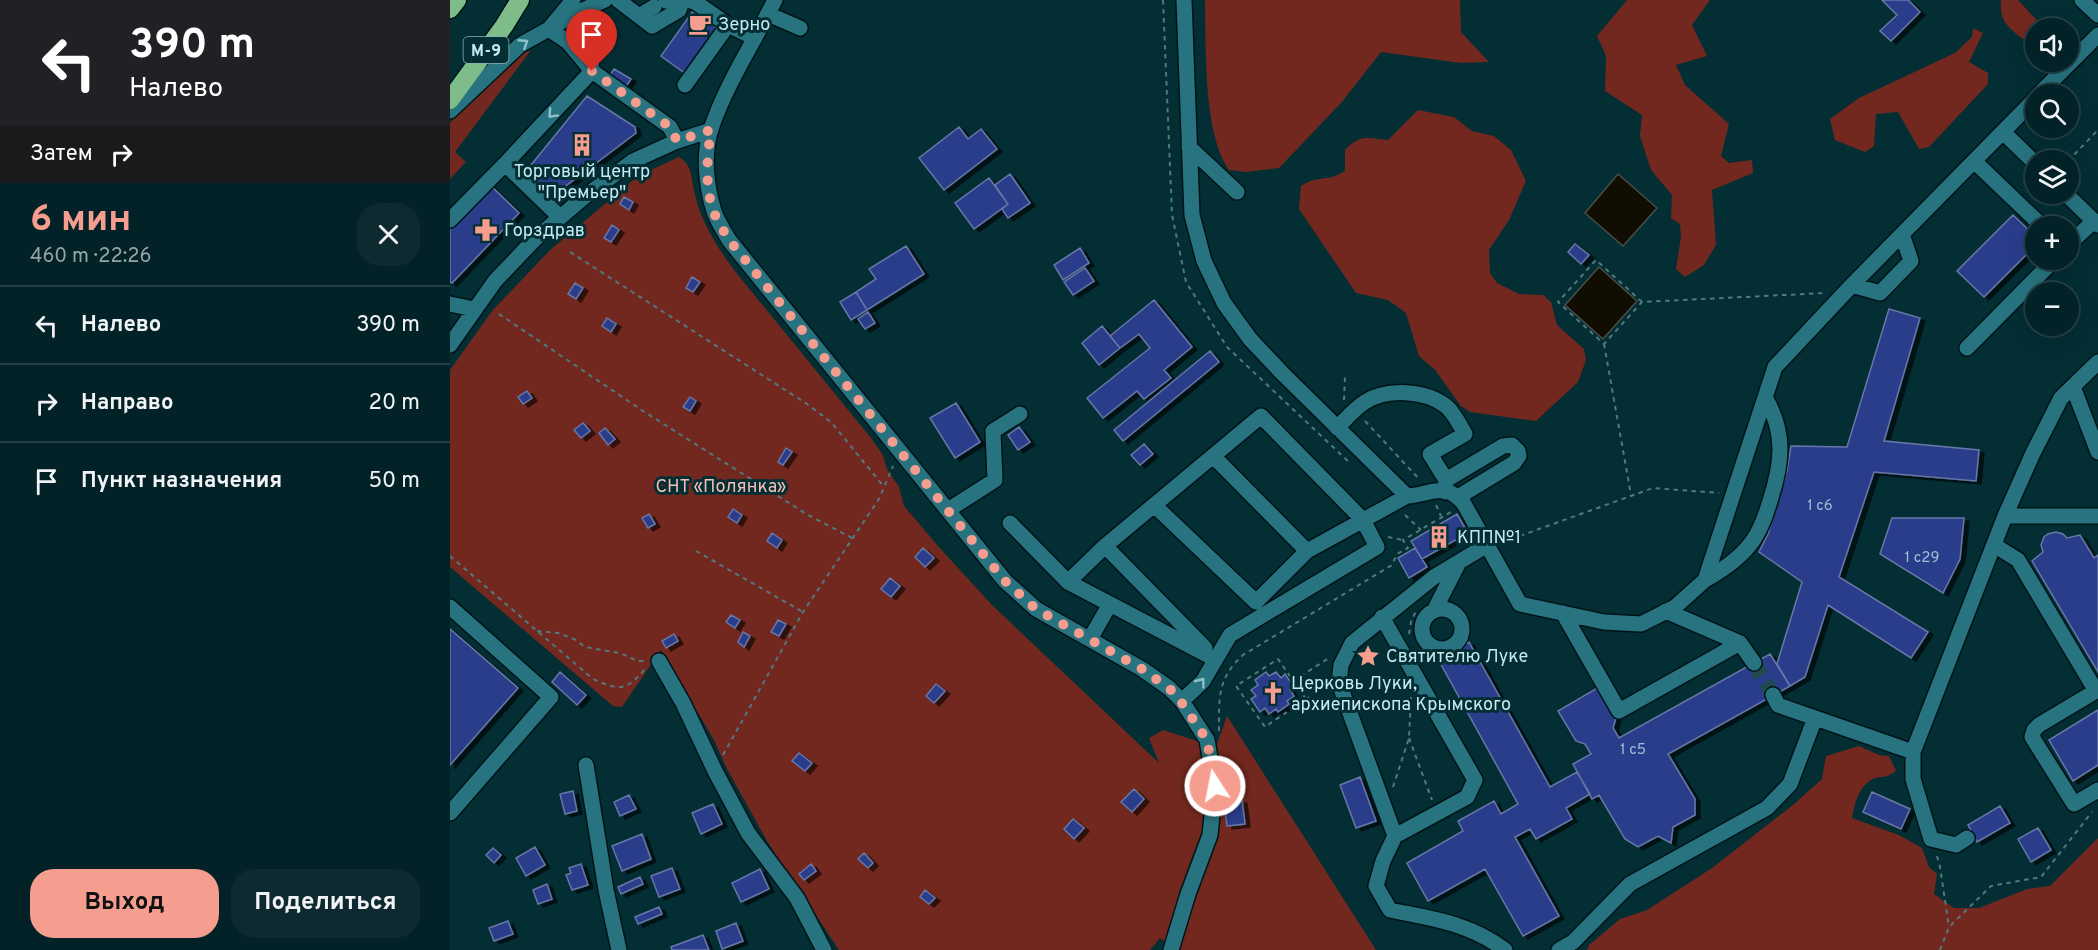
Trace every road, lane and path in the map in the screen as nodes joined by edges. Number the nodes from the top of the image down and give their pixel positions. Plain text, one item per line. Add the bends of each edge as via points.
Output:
1 (456, 0) edge
2 (520, 0) edge
3 (605, 0) edge
4 (775, 0) edge
5 (1163, 0) edge
6 (1184, 0) edge
7 (2082, 0) edge
8 (690, 1) edge
9 (662, 3) edge
10 (577, 5) edge
11 (631, 6) edge
12 (450, 9) edge
13 (768, 14) junction
14 (2098, 15) edge
15 (728, 25) junction
16 (800, 28) dead end
17 (549, 29) junction
18 (2098, 34) edge
19 (754, 38) junction
20 (592, 71) junction
21 (2049, 84) edge
22 (686, 85) dead end
23 (450, 100) edge
24 (2025, 109) edge
25 (450, 111) edge
26 (711, 130) junction
27 (2098, 130) edge
28 (2003, 132) junction
29 (677, 141) junction
30 (1189, 147) junction
31 (2079, 150) edge
32 (2025, 153) edge
33 (1974, 161) junction
34 (505, 164) junction
35 (1237, 192) dead end
36 (2076, 204) edge
37 (2032, 216) edge
38 (560, 218) junction
39 (450, 220) edge
40 (2096, 223) edge
41 (1902, 234) junction
42 (2079, 236) edge
43 (570, 252) dead end
44 (2044, 270) edge
45 (1849, 288) junction
46 (1642, 302) junction
47 (450, 304) edge
48 (474, 309) junction
49 (499, 314) dead end
50 (1604, 344) junction
51 (450, 345) edge
52 (1967, 348) dead end
53 (2098, 362) edge
54 (1345, 376) dead end
55 (2073, 387) junction
56 (1766, 399) junction
57 (1354, 410) junction
58 (1020, 414) dead end
59 (1337, 428) junction
60 (899, 449) junction
61 (2098, 452) edge
62 (1213, 456) junction
63 (1352, 464) dead end
64 (884, 487) junction
65 (1428, 491) junction
66 (1453, 493) junction
67 (1734, 494) junction
68 (1631, 495) junction
69 (1407, 496) junction
70 (1394, 504) junction
71 (1154, 505) junction
72 (948, 510) junction
73 (2005, 516) junction
74 (2098, 516) edge
75 (1442, 517) junction
76 (1363, 520) junction
77 (1010, 523) dead end
78 (1421, 530) junction
79 (854, 539) junction
80 (1994, 545) junction
81 (1105, 546) junction
82 (1488, 546) junction
83 (696, 551) dead end
84 (1306, 551) junction
85 (450, 556) edge
86 (1459, 562) junction
87 (1705, 580) junction
88 (1068, 582) junction
89 (1256, 602) junction
90 (1110, 604) junction
91 (450, 607) edge
92 (1442, 611) dead end
93 (1666, 611) junction
94 (803, 612) junction
95 (1563, 613) junction
96 (1382, 617) junction
97 (537, 631) junction
98 (1230, 635) junction
99 (1090, 639) junction
100 (1352, 642) junction
101 (1740, 643) junction
102 (1215, 658) junction
103 (656, 661) junction
104 (1754, 663) tunnel mouth
105 (1293, 681) junction
106 (1311, 696) dead end
107 (1773, 696) tunnel mouth
108 (1306, 699) junction
109 (1182, 701) junction
110 (1815, 718) junction
111 (1220, 737) dead end
112 (1409, 738) dead end
113 (1913, 752) junction
114 (586, 765) dead end
115 (715, 771) junction
116 (2098, 790) edge
117 (2098, 805) edge
118 (450, 813) edge
119 (1437, 813) junction
120 (1395, 836) junction
121 (1967, 838) dead end
122 (1931, 839) junction
123 (1949, 927) junction
124 (620, 950) edge
125 (824, 950) edge
126 (1171, 950) edge
127 (1505, 950) edge
128 (1559, 950) edge
129 (1940, 950) edge

1 - 12 highway
2 - 23 highway, М-9
3 - 10 street
4 - 13 street
5 - 63 path via 1172,215 1186,282 1227,347
6 - 30 street
7 - 14 street
8 - 11 street via 652,26
8 - 15 street
9 - 11 street
10 - 17 street
10 - 20 street
13 - 16 street
13 - 19 street
15 - 19 street
15 - 22 street
17 - 20 street via 568,42
25 -> 17 street via 520,45
18 - 21 street
19 - 26 street
20 - 29 street via 670,127
20 -> 34 street
24 - 28 street
26 - 29 street
26 - 60 street via 709,190 715,214 729,240
27 - 31 path
28 - 32 street
28 - 33 street
29 - 38 street via 633,161
30 - 35 street
30 - 59 street via 1192,215 1204,261 1224,303 1250,339
33 - 37 street
33 - 41 street
34 - 38 street
34 - 39 street
36 - 40 street
38 - 48 street via 495,280
40 - 42 street
41 - 45 street
41 - 45 street via 1911,261 1880,294
43 - 64 path via 832,423
44 - 52 street
45 - 46 path
45 - 56 street via 1775,367
46 - 50 path
46 - 50 path via 1596,260 1558,302
47 - 48 street
48 - 51 street
49 - 79 path via 682,436 808,515
50 - 68 path
53 - 55 street
54 - 57 path via 1343,398
55 - 61 street
55 - 73 street via 2061,398
56 - 67 street
56 - 87 street via 1775,415 1780,459 1762,525 1739,555
57 - 59 street
57 - 65 path
57 - 66 street via 1366,401 1395,393 1429,398 1447,407 1465,434 1430,454
58 - 72 street via 993,430 995,480
59 - 69 street
60 - 64 path
60 - 72 street
62 - 71 street
62 - 76 street via 1261,416
62 - 84 street
64 - 79 path
65 - 66 street
65 - 69 street
65 - 75 path
66 - 75 path
66 - 82 street
67 - 68 path via 1653,488
67 - 87 street
68 - 82 path
69 - 70 street
70 - 76 street
70 - 78 path
71 - 81 street
71 - 89 street
72 - 99 street via 1005,581 1036,609
73 - 74 street
73 - 80 street
75 - 78 path
76 - 84 street
76 - 98 street via 1377,547
77 - 88 street
78 - 111 path via 1403,540 1408,548 1397,554 1392,565 1232,665 1221,690
79 - 94 path
80 - 113 street
80 - 116 street via 2018,560 2096,691 2039,725 2032,737 2074,804
81 - 88 street
81 - 102 street
82 - 86 street
82 - 95 street via 1520,604
83 - 94 path
84 - 89 street
85 - 97 path
86 - 92 street via 1447,586
86 - 96 street
87 - 93 street
88 - 90 street
89 - 98 street
90 - 99 street
90 - 102 street
91 - 118 street via 551,697
93 - 95 street via 1641,624 1604,622
93 - 101 street
94 - 115 path
95 - 101 street via 1619,711
96 - 100 street
96 - 119 street via 1475,780 1467,797
97 - 103 path via 558,633 585,646 638,661
97 - 103 path via 593,679 612,687 625,688
98 - 102 street
99 - 109 street via 1142,669
100 - 105 path
100 - 120 street via 1341,665 1339,683
101 - 104 street
109 -> 102 street via 1203,681
103 - 115 street via 683,703
105 - 108 path
105 - 108 path via 1278,659 1236,686 1265,728
106 - 108 path
107 - 110 street via 1778,705
109 - 126 street via 1207,740 1215,786 1210,835
110 - 113 street
110 - 128 street via 1790,784 1767,808 1630,884 1573,942
112 - 119 path
113 - 122 street via 1913,780
114 - 124 street
115 - 125 street via 748,833 797,898
117 - 123 path via 2041,877 1991,886
119 - 120 street
120 - 127 street via 1376,886 1390,910 1457,924
121 - 122 street via 1956,845
122 - 123 path via 1940,867
123 - 129 path

